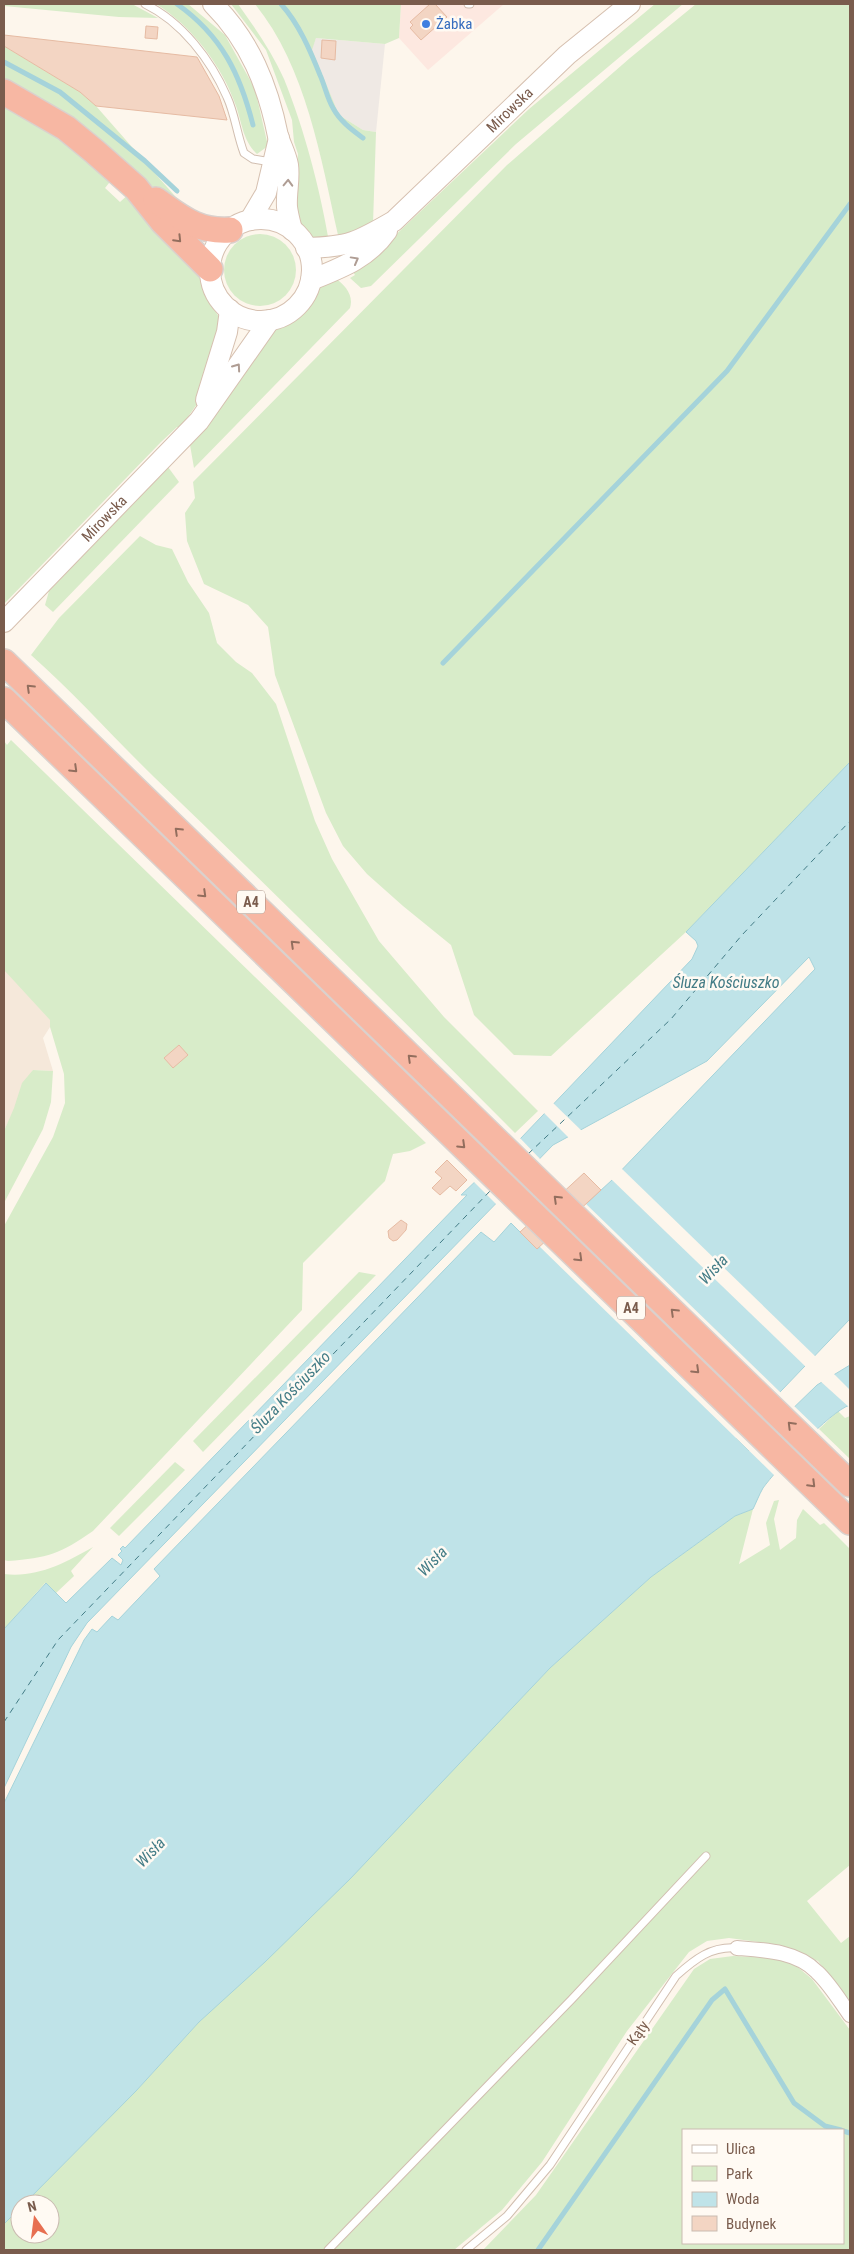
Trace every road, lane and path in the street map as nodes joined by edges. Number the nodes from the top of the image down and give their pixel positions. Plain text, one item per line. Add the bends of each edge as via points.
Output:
1 (145, 4) edge
2 (213, 4) edge
3 (630, 4) edge
4 (4, 92) edge
5 (279, 138) junction
6 (273, 163) junction
7 (136, 188) junction
8 (394, 220) junction
9 (240, 225) junction
10 (292, 230) junction
11 (306, 248) junction
12 (210, 269) junction
13 (310, 280) junction
14 (230, 310) junction
15 (270, 320) junction
16 (199, 421) junction
17 (7, 619) edge
18 (4, 662) edge
19 (4, 700) edge
20 (850, 1484) edge
21 (842, 1514) edge
22 (706, 1856) dead end
23 (737, 1948) joint
24 (850, 2015) edge
25 (328, 2250) edge
26 (466, 2250) edge

1 - 6 lane via 184,32 212,66 228,99 244,153
2 - 5 main road via 237,30 260,71
3 - 8 main road, Mirowska via 567,55
4 - 7 highway via 66,128
5 - 6 main road
10 -> 5 main road via 287,207 288,164
6 - 9 main road via 266,193
7 - 9 highway via 198,227 212,231
7 -> 12 highway via 162,222
8 - 11 main road, Mirowska via 366,238 349,244
13 -> 8 main road, Mirowska via 366,254 380,241
9 - 10 main road via 272,220
9 - 12 main road via 218,243
10 - 11 main road
11 - 13 main road via 311,263
12 - 14 main road via 215,292
13 - 15 main road via 308,290 296,306
14 - 15 main road via 242,317
14 - 16 main road, Mirowska via 225,340
16 -> 15 main road, Mirowska
16 - 17 main road, Mirowska
20 -> 18 highway, A4
19 -> 21 highway, A4
22 - 25 lane
23 - 24 street, Kąty via 776,1951 802,1961 816,1970
23 - 26 lane, Kąty via 712,1950 695,1959 676,1976 550,2165 507,2216

